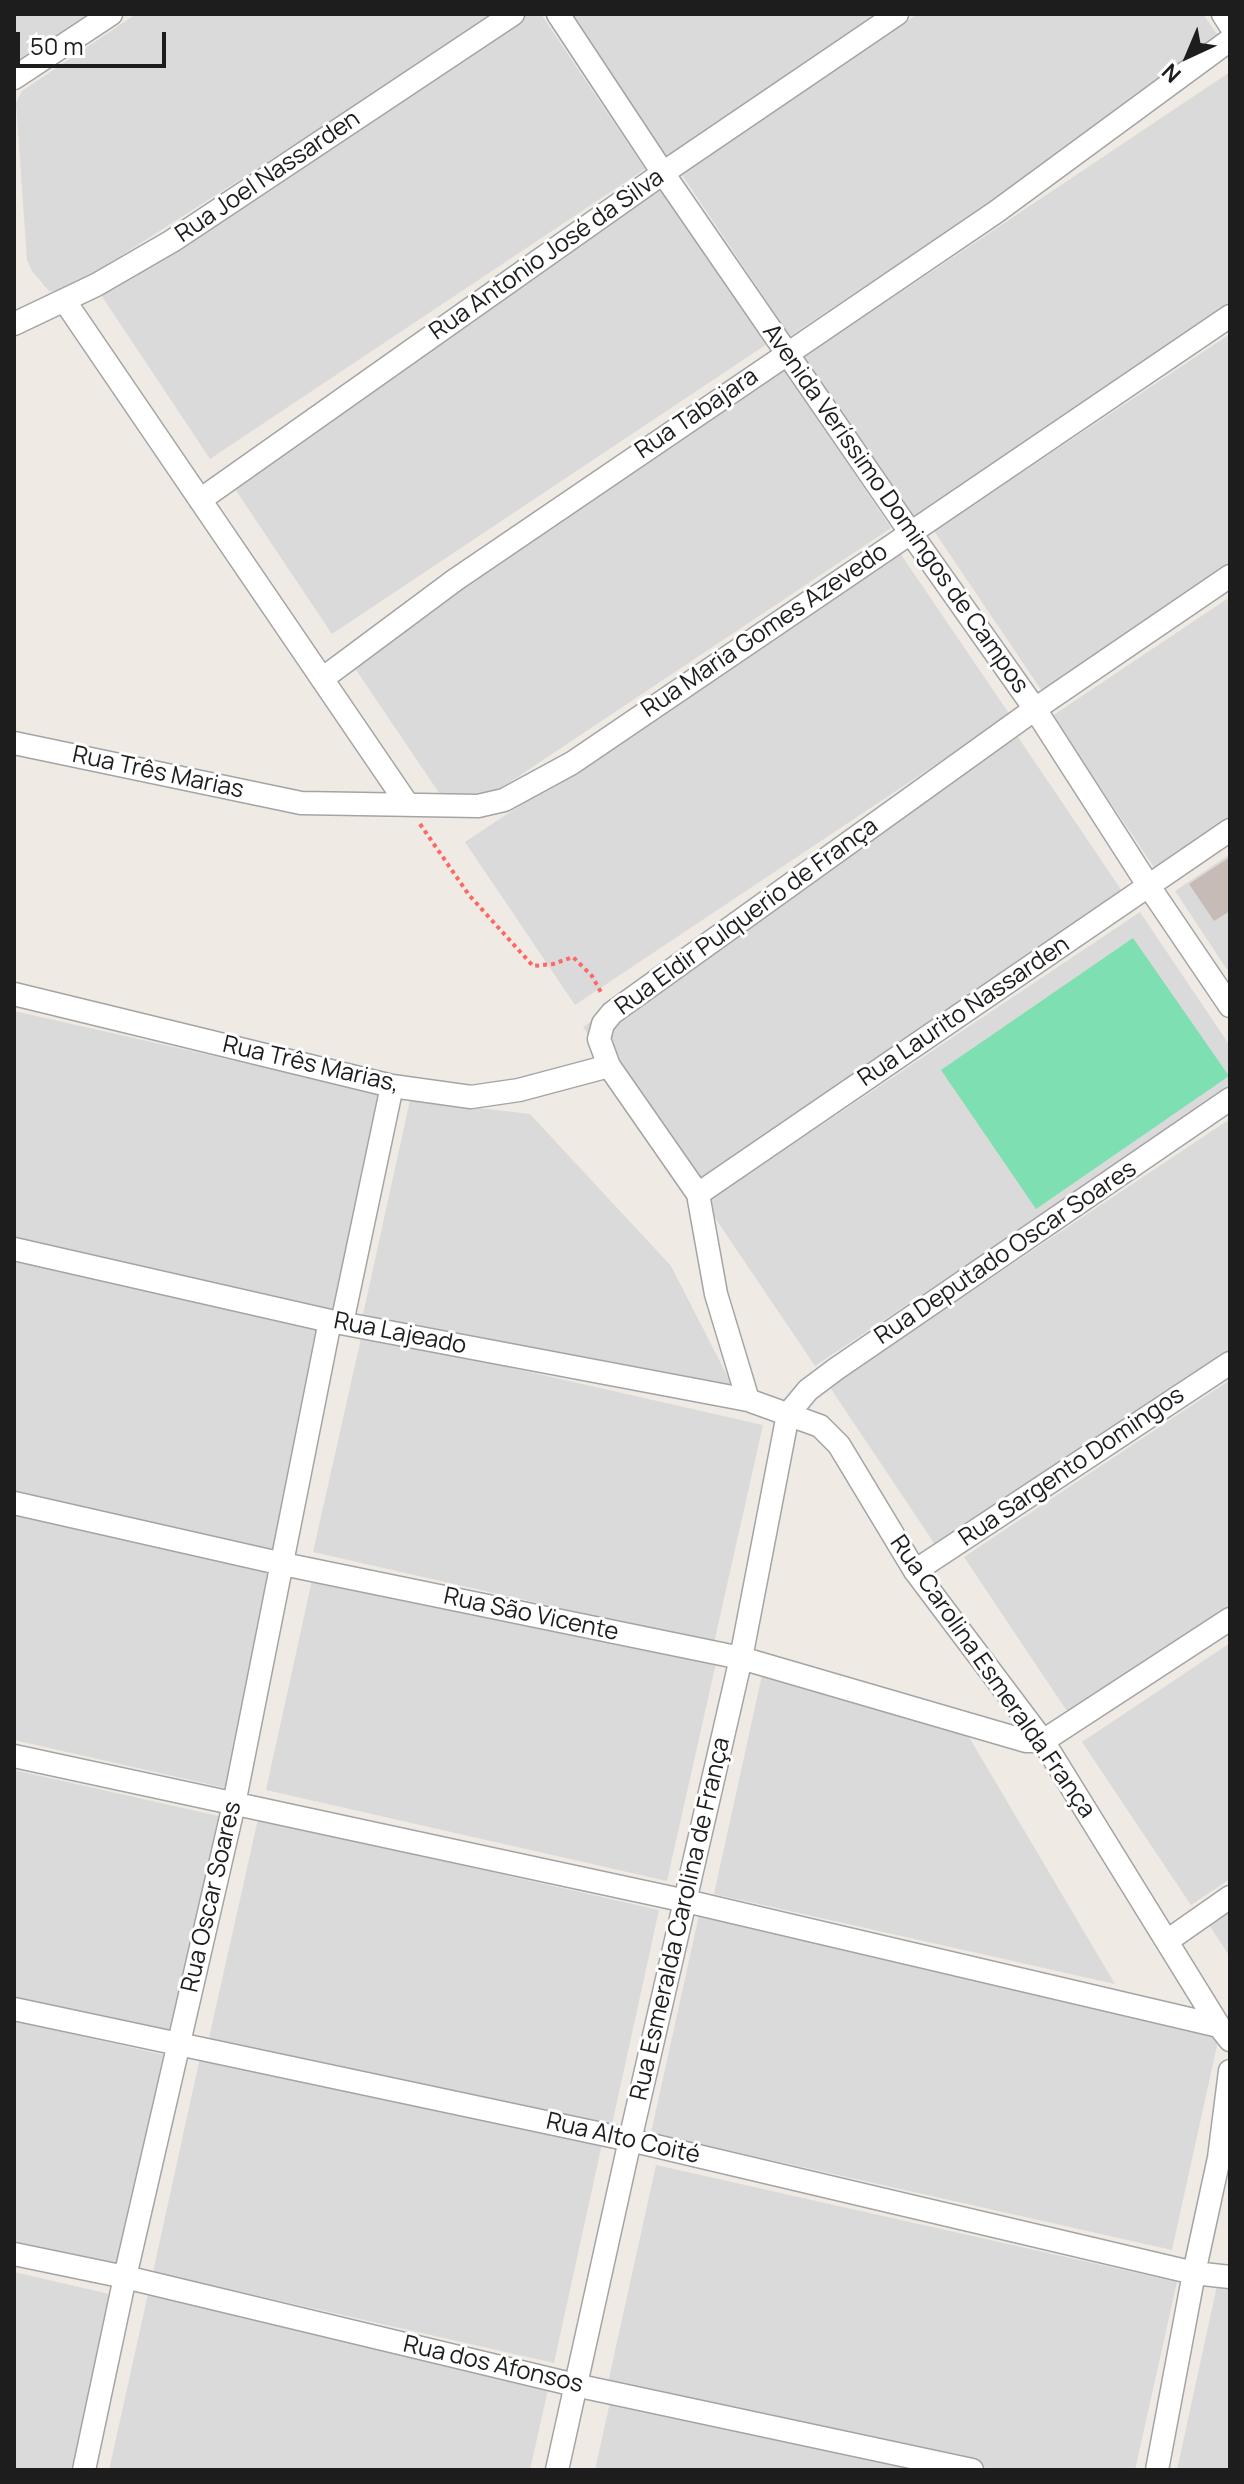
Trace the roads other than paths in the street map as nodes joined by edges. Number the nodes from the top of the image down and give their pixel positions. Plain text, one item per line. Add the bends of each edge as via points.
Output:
1 (111, 14) edge
2 (513, 14) edge
3 (558, 14) edge
4 (897, 14) edge
5 (1223, 14) edge
6 (1230, 25) edge
7 (1230, 40) edge
8 (14, 78) edge
9 (663, 173) junction
10 (64, 300) junction
11 (1230, 316) edge
12 (14, 324) edge
13 (787, 353) junction
14 (200, 500) junction
15 (910, 532) junction
16 (1230, 576) edge
17 (322, 679) junction
18 (1035, 709) junction
19 (14, 743) edge
20 (301, 803) joint
21 (408, 805) junction
22 (1230, 830) edge
23 (1148, 885) junction
24 (14, 994) edge
25 (1230, 1006) edge
26 (609, 1066) junction
27 (392, 1086) junction
28 (1230, 1099) edge
29 (698, 1194) junction
30 (14, 1249) edge
31 (336, 1322) junction
32 (1230, 1363) edge
33 (748, 1400) junction
34 (788, 1414) junction
35 (14, 1503) edge
36 (283, 1564) junction
37 (915, 1571) junction
38 (1230, 1619) edge
39 (741, 1658) junction
40 (1043, 1741) junction
41 (14, 1756) edge
42 (234, 1804) junction
43 (1230, 1897) edge
44 (686, 1901) junction
45 (1167, 1941) junction
46 (14, 2009) edge
47 (1225, 2033) edge
48 (178, 2045) junction
49 (1230, 2071) edge
50 (630, 2140) junction
51 (1224, 2154) edge
52 (14, 2254) edge
53 (1194, 2273) junction
54 (125, 2277) junction
55 (1230, 2277) edge
56 (575, 2385) junction
57 (84, 2470) edge
58 (557, 2470) edge
59 (972, 2470) edge
60 (1157, 2470) edge

1 - 8 street
2 - 10 street, Rua Joel Nassarden via 172,241
3 - 9 street, Avenida Veríssimo Domingos de Campos
4 - 9 street, Rua Antonio José da Silva
5 - 6 street
7 - 13 street, Rua Tabajara via 996,212
9 - 13 street, Avenida Veríssimo Domingos de Campos
9 - 14 street, Rua Antonio José da Silva
10 - 12 street, Rua Joel Nassarden
10 - 14 street
11 - 15 street, Rua Maria Gomes Azevedo
13 - 15 street, Avenida Veríssimo Domingos de Campos
13 - 17 street, Rua Tabajara via 455,580
14 - 17 street
15 - 18 street, Avenida Veríssimo Domingos de Campos
15 - 21 street, Rua Maria Gomes Azevedo via 572,763 504,800 478,806
16 - 18 street, Rua Eldir Pulquerio de França
17 - 21 street
18 - 23 street, Avenida Veríssimo Domingos de Campos
18 - 26 street, Rua Eldir Pulquerio de França via 612,1013 599,1039
19 - 20 street, Rua Três Marias
20 - 21 street, Rua Maria Gomes Azevedo
22 - 23 street, Rua Laurito Nassarden
23 - 25 street, Avenida Veríssimo Domingos de Campos
23 - 29 street, Rua Laurito Nassarden
24 - 27 street, Rua Três Marias,
26 - 27 street, Rua Três Marias, via 471,1097
26 - 29 street, Rua Eldir Pulquerio de França
27 - 31 street, Rua Oscar Soares
28 - 34 street, Rua Deputado Oscar Soares via 836,1369
29 - 33 street, Rua Eldir Pulquerio de França via 716,1294
30 - 31 street, Rua Lajeado
31 - 33 street, Rua Lajeado
31 - 36 street, Rua Oscar Soares
32 - 37 street, Rua Sargento Domingos
33 - 34 street, Rua Lajeado
34 - 37 street, Rua Carolina Esmeralda França via 820,1426 839,1445
34 - 39 street, Rua Esmeralda Carolina de França
35 - 36 street, Rua São Vicente
36 - 39 street, Rua São Vicente
36 - 42 street, Rua Oscar Soares
37 - 40 street, Rua Carolina Esmeralda França
38 - 40 street
39 - 40 street, Rua São Vicente via 1026,1741
39 - 44 street, Rua Esmeralda Carolina de França
40 - 45 street, Rua Carolina Esmeralda França
41 - 42 street
42 - 44 street
42 - 48 street, Rua Oscar Soares
43 - 45 street
44 - 47 street
44 - 50 street, Rua Esmeralda Carolina de França
45 - 47 street, Rua Carolina Esmeralda França
46 - 48 street, Rua Alto Coité
48 - 50 street, Rua Alto Coité
48 - 54 street, Rua Oscar Soares
49 - 51 street
50 - 53 street, Rua Alto Coité
50 - 56 street, Rua Esmeralda Carolina de França
51 - 53 street
52 - 54 street, Rua dos Afonsos
53 - 55 street, Rua Alto Coité
53 - 60 street
54 - 56 street, Rua dos Afonsos
54 - 57 street, Rua Oscar Soares
56 - 58 street, Rua Esmeralda Carolina de França
56 - 59 street, Rua dos Afonsos

